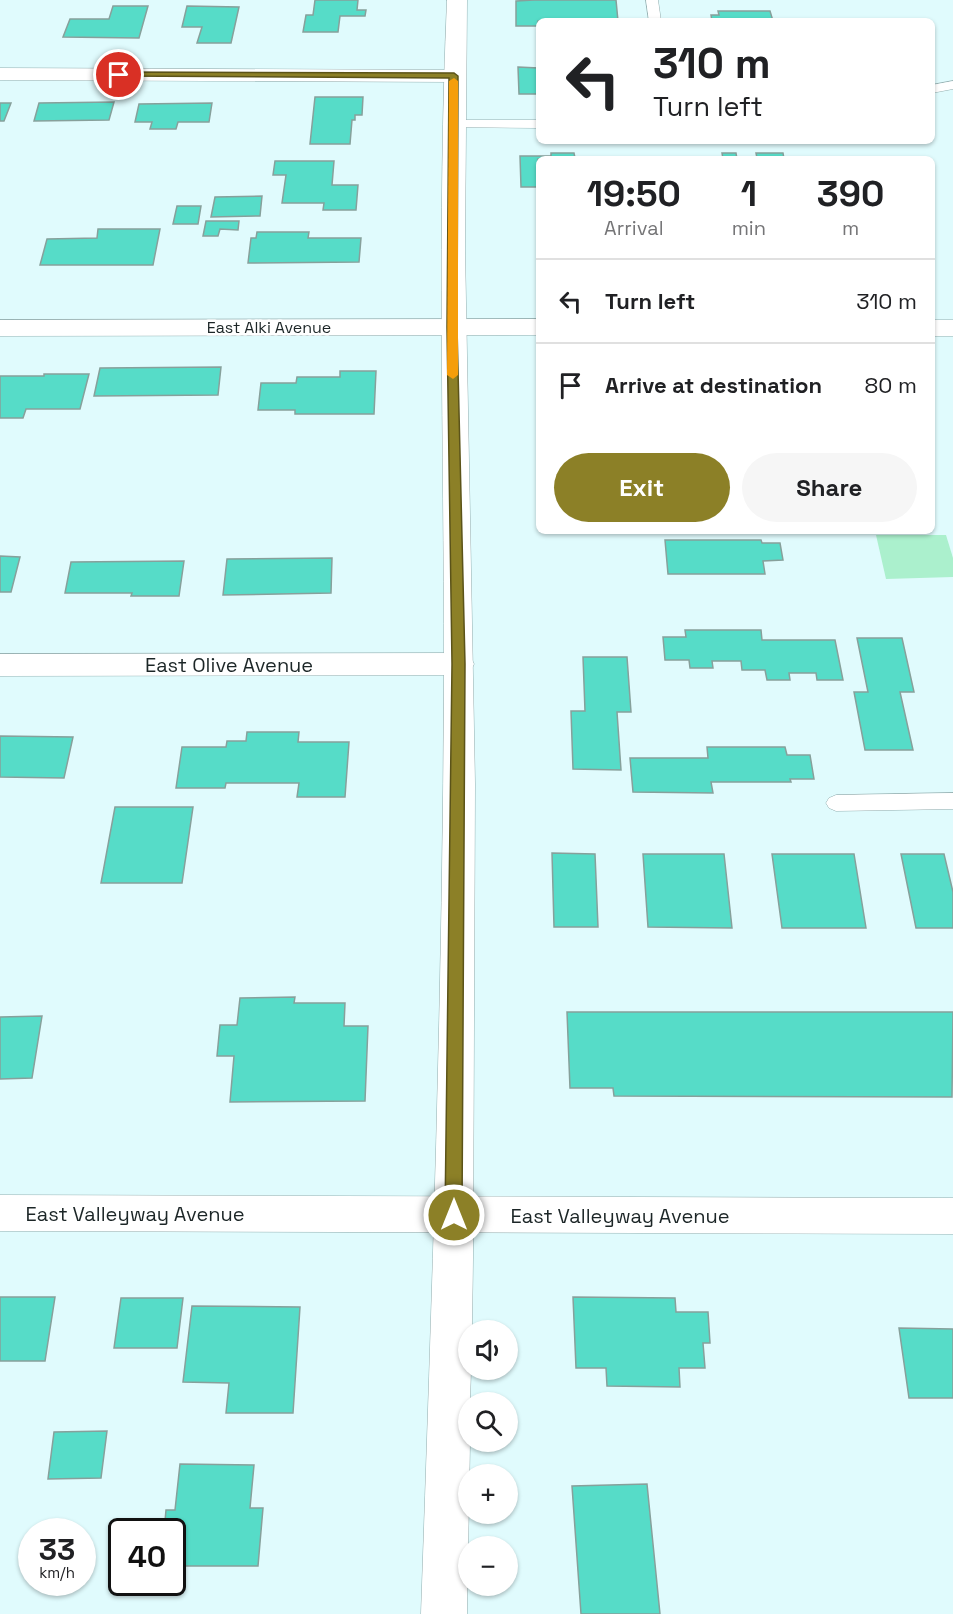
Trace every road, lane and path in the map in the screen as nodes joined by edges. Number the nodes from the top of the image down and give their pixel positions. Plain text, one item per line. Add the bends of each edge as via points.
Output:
1 (457, 0) edge
2 (652, 0) edge
3 (655, 18) edge
4 (0, 74) edge
5 (454, 76) junction
6 (953, 85) edge
7 (935, 88) edge
8 (454, 124) junction
9 (536, 124) edge
10 (452, 327) junction
11 (536, 327) edge
12 (0, 328) edge
13 (935, 328) edge
14 (953, 328) edge
15 (459, 664) junction
16 (0, 665) edge
17 (953, 801) edge
18 (836, 803) dead end
19 (0, 1214) edge
20 (454, 1215) junction
21 (953, 1216) edge
22 (444, 1614) edge

1 - 5 street
2 - 3 lane
4 - 5 street
5 - 8 street
6 - 7 lane
8 - 9 lane
8 - 10 street
10 - 11 street, East Alki Avenue
10 - 12 street, East Alki Avenue
10 - 15 street
13 - 14 street
15 - 16 street, East Olive Avenue
15 - 20 street
17 - 18 lane
19 - 20 street, East Valleyway Avenue
20 - 21 street, East Valleyway Avenue
20 - 22 street

